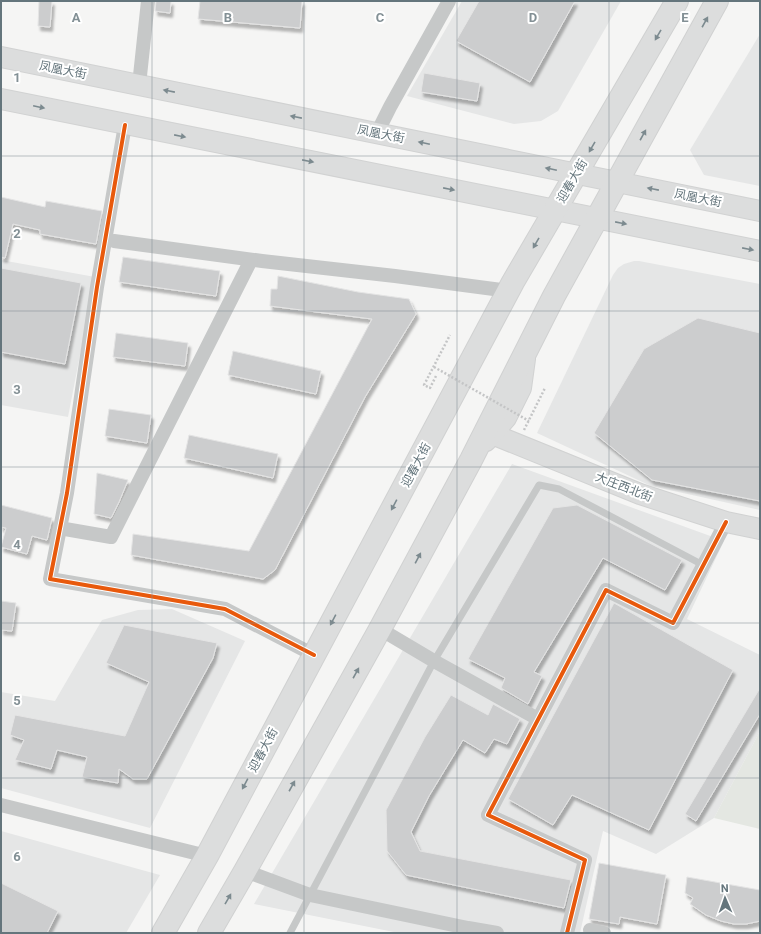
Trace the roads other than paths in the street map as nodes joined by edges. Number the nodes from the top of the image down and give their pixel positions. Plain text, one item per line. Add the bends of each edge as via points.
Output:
1 (148, 1) edge
2 (449, 1) edge
3 (678, 1) edge
4 (717, 1) edge
5 (1, 57) edge
6 (139, 85) junction
7 (1, 99) edge
8 (125, 125) junction
9 (377, 133) junction
10 (576, 174) junction
11 (617, 182) junction
12 (555, 210) junction
13 (760, 211) edge
14 (597, 218) junction
15 (114, 241) dead end
16 (760, 251) edge
17 (251, 260) junction
18 (509, 291) junction
19 (527, 348) junction
20 (492, 434) junction
21 (471, 460) junction
22 (726, 522) junction
23 (65, 529) dead end
24 (760, 529) edge
25 (704, 565) junction
26 (380, 629) junction
27 (314, 655) junction
28 (434, 661) junction
29 (538, 719) junction
30 (1, 805) edge
31 (207, 856) junction
32 (245, 871) junction
33 (310, 894) junction
34 (590, 930) dead end
35 (163, 933) edge
36 (209, 933) edge
37 (290, 933) edge
38 (497, 933) edge
39 (567, 933) edge
40 (604, 933) edge

1 - 6 street
2 - 9 street
3 -> 10 main road, 迎春大街
11 -> 4 main road
5 - 6 main road, 凤凰大街
9 -> 6 main road, 凤凰大街
7 -> 8 main road
8 -> 12 main road
8 - 27 street via 67,493 50,579 225,609
10 -> 9 main road, 凤凰大街
10 - 11 main road, 凤凰大街
10 - 12 main road, 迎春大街
13 -> 11 main road, 凤凰大街
11 - 14 main road
12 - 14 main road
12 -> 18 main road, 迎春大街
14 -> 16 main road
14 - 19 main road
15 - 17 street
17 - 18 street
17 - 23 street via 111,537
18 -> 27 main road, 迎春大街
19 - 20 main road via 521,388 506,418
19 - 21 main road
20 - 21 main road
20 - 22 main road, 大庄西北街 via 640,494
26 -> 21 main road
22 - 24 main road, 大庄西北街
22 - 25 street
25 - 28 lane via 559,489 539,485
25 - 29 street via 673,623 606,590
26 - 28 street
32 -> 26 main road
27 -> 31 main road, 迎春大街
28 - 29 street
28 - 33 lane
29 - 39 street via 488,815 585,860
30 - 31 street
31 - 35 main road, 迎春大街
32 - 33 street
36 -> 32 main road
33 - 37 lane
33 - 38 street
34 - 40 street

